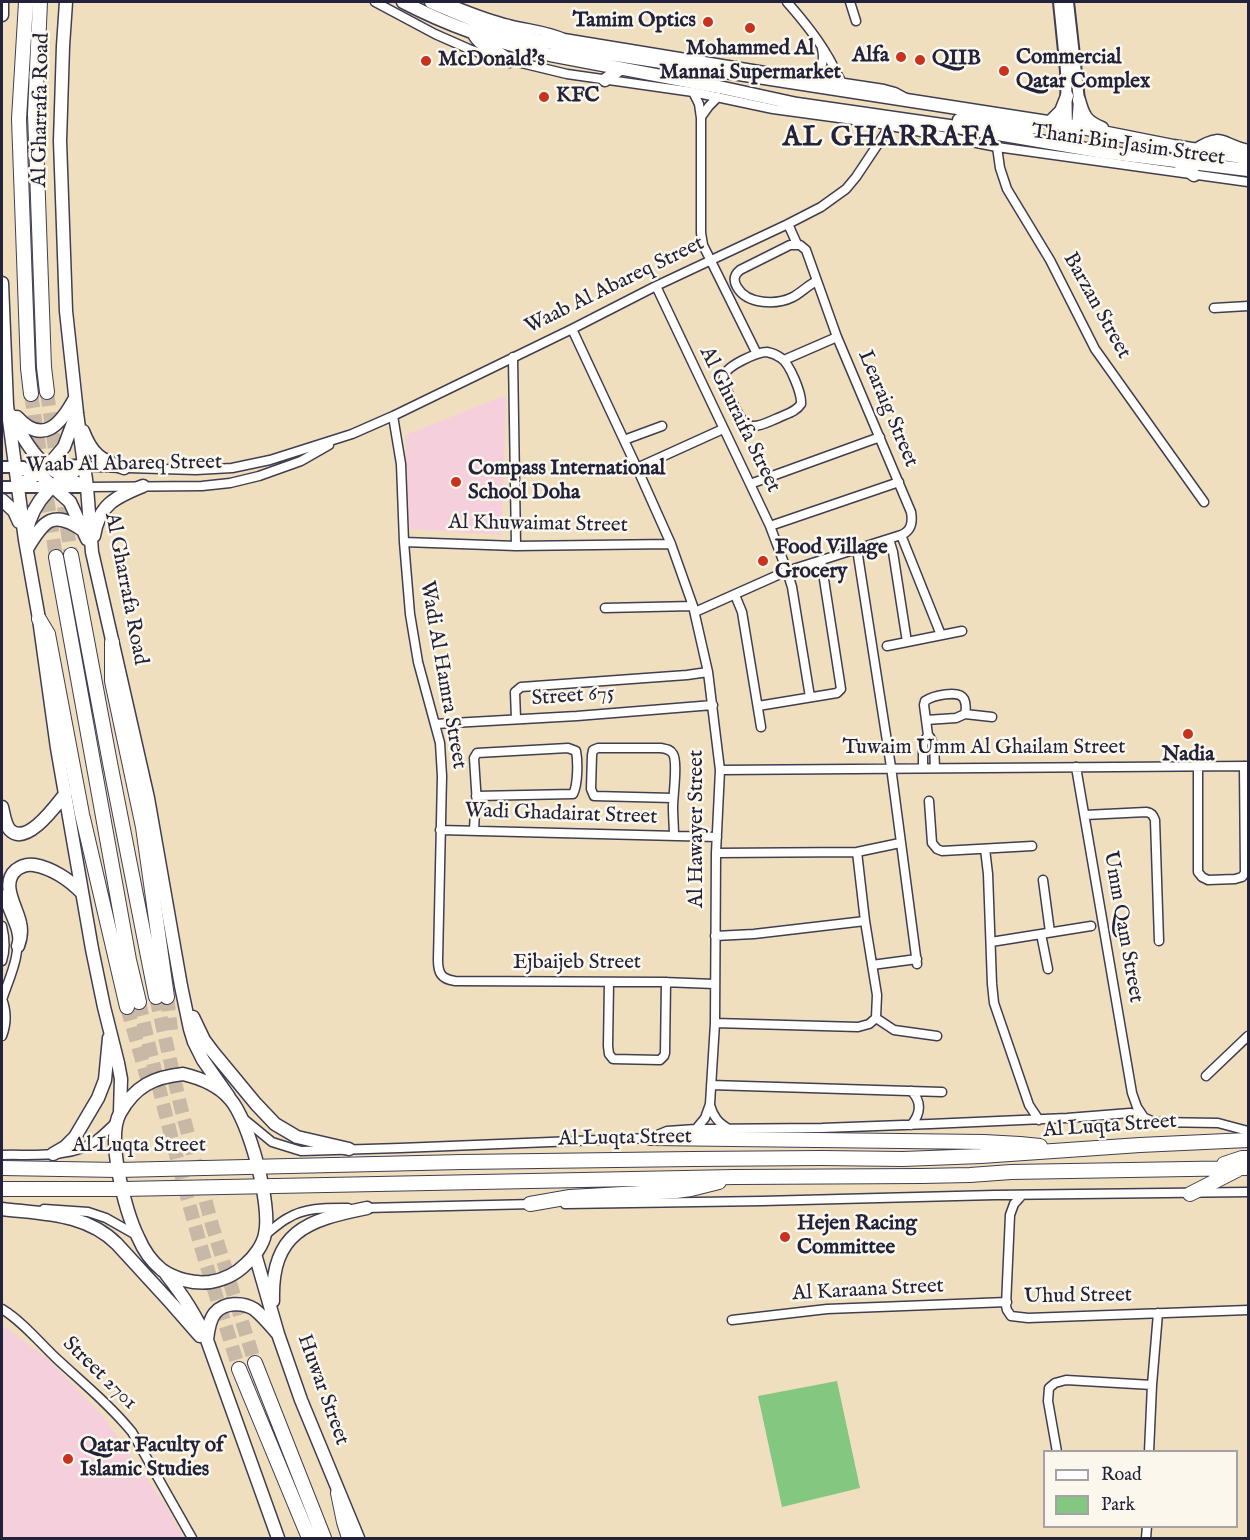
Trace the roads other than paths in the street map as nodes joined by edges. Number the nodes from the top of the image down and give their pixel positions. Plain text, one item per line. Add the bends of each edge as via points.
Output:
1 (2, 2) edge
2 (26, 2) edge
3 (40, 2) edge
4 (66, 2) edge
5 (375, 2) edge
6 (403, 2) edge
7 (430, 2) edge
8 (446, 2) edge
9 (787, 2) edge
10 (850, 2) edge
11 (1059, 2) edge
12 (1068, 2) edge
13 (2, 15) edge
14 (856, 21) dead end
15 (473, 32) junction
16 (544, 32) junction
17 (516, 35) junction
18 (822, 48) junction
19 (510, 61) junction
20 (620, 69) junction
21 (813, 79) junction
22 (605, 80) junction
23 (843, 84) junction
24 (693, 92) junction
25 (756, 94) junction
26 (718, 97) junction
27 (1073, 98) junction
28 (908, 100) junction
29 (742, 102) junction
30 (844, 111) junction
31 (701, 118) junction
32 (970, 122) junction
33 (1043, 122) junction
34 (876, 123) junction
35 (890, 126) junction
36 (1071, 130) junction
37 (1126, 136) junction
38 (879, 142) junction
39 (1173, 146) junction
40 (998, 147) junction
41 (1076, 147) junction
42 (1196, 150) junction
43 (1248, 151) edge
44 (1103, 152) junction
45 (1178, 161) junction
46 (1248, 170) edge
47 (1194, 175) junction
48 (1229, 180) joint
49 (788, 224) junction
50 (797, 244) junction
51 (710, 261) junction
52 (817, 281) junction
53 (2, 283) edge
54 (656, 286) junction
55 (742, 294) junction
56 (730, 301) junction
57 (1248, 306) edge
58 (1214, 308) dead end
59 (572, 329) junction
60 (837, 337) junction
61 (757, 354) junction
62 (513, 357) junction
63 (784, 360) junction
64 (47, 392) tunnel mouth
65 (31, 394) tunnel mouth
66 (75, 398) junction
67 (7, 405) junction
68 (77, 413) junction
69 (393, 416) junction
70 (662, 426) dead end
71 (2, 429) edge
72 (723, 429) junction
73 (345, 436) junction
74 (880, 437) junction
75 (624, 440) junction
76 (84, 465) junction
77 (2, 467) edge
78 (15, 467) junction
79 (124, 468) junction
80 (637, 468) junction
81 (42, 470) junction
82 (64, 477) junction
83 (899, 482) junction
84 (750, 484) junction
85 (52, 486) junction
86 (143, 486) junction
87 (2, 487) edge
88 (18, 487) junction
89 (87, 487) junction
90 (2, 500) edge
91 (1204, 502) dead end
92 (770, 526) junction
93 (85, 532) junction
94 (901, 535) junction
95 (889, 540) junction
96 (404, 542) junction
97 (26, 544) junction
98 (671, 544) junction
99 (516, 546) junction
100 (857, 549) junction
101 (92, 552) junction
102 (71, 555) tunnel mouth
103 (56, 557) tunnel mouth
104 (911, 558) junction
105 (821, 560) junction
106 (895, 563) junction
107 (787, 571) junction
108 (735, 595) junction
109 (604, 608) dead end
110 (694, 609) junction
111 (39, 619) junction
112 (962, 631) dead end
113 (941, 635) junction
114 (112, 642) junction
115 (907, 642) junction
116 (887, 646) dead end
117 (707, 669) junction
118 (810, 698) junction
119 (713, 705) junction
120 (758, 706) junction
121 (965, 714) junction
122 (992, 717) dead end
123 (516, 719) junction
124 (926, 720) junction
125 (435, 724) junction
126 (761, 727) dead end
127 (928, 735) junction
128 (1198, 766) junction
129 (1246, 766) edge
130 (935, 767) junction
131 (1076, 767) junction
132 (891, 768) junction
133 (923, 768) junction
134 (720, 770) junction
135 (66, 793) junction
136 (674, 798) junction
137 (476, 800) junction
138 (929, 801) dead end
139 (2, 807) edge
140 (1085, 815) junction
141 (440, 830) junction
142 (478, 832) junction
143 (672, 836) junction
144 (717, 837) junction
145 (900, 843) junction
146 (1032, 846) dead end
147 (985, 849) junction
148 (857, 852) junction
149 (716, 853) junction
150 (1042, 880) dead end
151 (82, 893) junction
152 (2, 894) edge
153 (865, 921) junction
154 (2, 926) edge
155 (1091, 926) dead end
156 (1046, 933) junction
157 (715, 936) junction
158 (1159, 941) dead end
159 (991, 942) junction
160 (18, 946) junction
161 (2, 961) edge
162 (872, 966) junction
163 (1048, 969) dead end
164 (441, 976) joint
165 (609, 982) junction
166 (666, 982) junction
167 (714, 984) junction
168 (181, 986) junction
169 (2, 1000) edge
170 (876, 1018) junction
171 (715, 1023) junction
172 (109, 1028) junction
173 (2, 1036) edge
174 (937, 1036) dead end
175 (1248, 1036) edge
176 (1206, 1076) dead end
177 (711, 1085) junction
178 (911, 1091) junction
179 (926, 1092) junction
180 (942, 1092) dead end
181 (1132, 1093) junction
182 (229, 1097) junction
183 (1028, 1100) junction
184 (710, 1104) junction
185 (921, 1107) junction
186 (1118, 1114) junction
187 (119, 1117) junction
188 (242, 1118) junction
189 (1145, 1119) junction
190 (1039, 1120) junction
191 (1021, 1121) junction
192 (930, 1124) junction
193 (911, 1125) junction
194 (696, 1129) junction
195 (733, 1129) junction
196 (1248, 1131) edge
197 (650, 1138) junction
198 (765, 1139) junction
199 (1248, 1140) edge
200 (349, 1149) junction
201 (1069, 1150) junction
202 (53, 1154) junction
203 (2, 1155) edge
204 (1246, 1165) edge
205 (257, 1167) junction
206 (2, 1168) edge
207 (118, 1170) junction
208 (735, 1177) junction
209 (263, 1187) junction
210 (2, 1189) edge
211 (122, 1189) junction
212 (1248, 1192) edge
213 (1191, 1194) junction
214 (995, 1195) junction
215 (1023, 1195) junction
216 (530, 1204) junction
217 (2, 1208) edge
218 (366, 1208) junction
219 (1010, 1215) junction
220 (265, 1234) junction
221 (137, 1236) junction
222 (255, 1254) junction
223 (161, 1269) junction
224 (1007, 1302) junction
225 (2, 1309) edge
226 (1248, 1310) edge
227 (1158, 1313) junction
228 (273, 1315) junction
229 (732, 1320) dead end
230 (278, 1334) junction
231 (208, 1345) junction
232 (255, 1363) tunnel mouth
233 (239, 1369) tunnel mouth
234 (1152, 1385) junction
235 (1057, 1450) edge
236 (1149, 1450) edge
237 (338, 1493) junction
238 (192, 1539) edge
239 (278, 1539) edge
240 (309, 1539) edge
241 (324, 1539) edge
242 (349, 1539) edge
243 (358, 1539) edge

1 - 13 main road
2 - 65 main road, Al Gharrafa Road via 19,118
3 - 64 main road, Al Gharrafa Road via 35,114
4 - 66 main road, Al Gharrafa Road via 60,141 66,311
5 - 19 street, Thani Bin Jasim Street via 462,46
6 - 15 main road, Thani Bin Jasim Street
7 - 17 main road, Thani Bin Jasim Street
8 - 16 street, Thani Bin Jasim Street via 504,23
9 - 18 street
10 - 14 street
11 - 27 street
12 - 27 street
15 - 19 main road via 482,44
15 - 20 main road, Thani Bin Jasim Street via 526,50
16 - 17 main road
16 - 21 street, Thani Bin Jasim Street via 578,41
17 - 28 main road, Thani Bin Jasim Street via 597,52
18 - 21 street via 821,68
18 - 23 street
19 - 22 street, Thani Bin Jasim Street
20 - 22 main road
20 - 25 main road, Thani Bin Jasim Street
21 - 23 street, Thani Bin Jasim Street
22 - 24 street, Thani Bin Jasim Street
23 - 28 street, Thani Bin Jasim Street via 890,90
24 - 26 street, Thani Bin Jasim Street
24 - 31 street
25 - 29 main road
25 - 30 main road, Thani Bin Jasim Street
26 - 29 street, Thani Bin Jasim Street
26 - 31 street
27 - 33 main road
27 - 36 street
27 - 39 main road via 1093,125
28 - 33 main road, Thani Bin Jasim Street
29 - 34 street, Thani Bin Jasim Street
30 - 32 main road via 876,107
30 - 41 main road, Thani Bin Jasim Street
31 - 51 street via 701,234
32 - 33 main road via 1028,129
32 - 36 main road via 1052,137
33 - 36 main road, Thani Bin Jasim Street
34 - 35 street, Thani Bin Jasim Street
34 - 38 street
35 - 38 street, Waab Al Abareq Street
35 - 40 street, Thani Bin Jasim Street
36 - 37 main road, Thani Bin Jasim Street
36 - 41 street via 1070,140
37 - 39 main road, Thani Bin Jasim Street
37 - 44 main road via 1103,140
38 - 49 street, Waab Al Abareq Street via 846,189
39 - 42 main road, Thani Bin Jasim Street
40 - 47 street, Thani Bin Jasim Street
40 - 91 street, Barzan Street via 1007,189 1050,260 1095,349
41 - 44 main road, Thani Bin Jasim Street
42 - 43 main road, Thani Bin Jasim Street via 1219,140
42 - 46 main road
44 - 45 main road, Thani Bin Jasim Street
45 - 46 main road, Thani Bin Jasim Street
45 - 47 main road
46 - 48 main road
47 - 48 street, Thani Bin Jasim Street
49 - 50 street, Learaig Street
49 - 51 street, Waab Al Abareq Street
50 - 52 street, Learaig Street via 806,250
50 - 55 street via 738,272 735,281
51 - 54 street, Waab Al Abareq Street
51 - 56 street
52 - 55 street via 781,302 756,300
52 - 60 street, Learaig Street
53 - 67 main road
54 - 59 street, Waab Al Abareq Street
54 - 72 street, Al Ghuraifa Street
55 - 56 street
56 - 61 street
57 - 58 street
59 - 62 street, Waab Al Abareq Street
59 - 75 street, Al Hawayer Street
60 - 63 street
60 - 74 street, Learaig Street
61 - 63 street via 771,353
61 - 63 street via 728,370 724,377 742,420 751,426 794,411 801,404 802,398
62 - 69 street, Waab Al Abareq Street
62 - 99 street
66 - 67 main road via 62,420 40,430 26,427
66 - 68 main road, Al Gharrafa Road
67 - 71 main road
67 - 78 main road
67 - 81 main road
68 - 76 main road, Al Gharrafa Road
68 - 79 main road via 94,452
68 - 81 main road via 64,447
69 - 73 street, Waab Al Abareq Street
69 - 96 street, Wadi Al Hamra Street via 401,464
70 - 75 street
72 - 80 street
72 - 84 street, Al Ghuraifa Street
73 - 79 street, Waab Al Abareq Street via 232,468
73 - 86 street, Waab Al Abareq Street via 301,461 259,476 230,483
74 - 83 street, Learaig Street
74 - 84 street
75 - 80 street, Al Hawayer Street
76 - 79 street, Waab Al Abareq Street
76 - 81 street, Waab Al Abareq Street
76 - 82 main road
76 - 89 main road, Al Gharrafa Road
77 - 78 street, Waab Al Abareq Street
78 - 81 main road
78 - 88 main road
80 - 98 street, Al Hawayer Street
81 - 82 main road
81 - 85 main road
81 - 88 main road
82 - 85 main road
82 - 89 main road
83 - 92 street
83 - 94 street, Learaig Street via 913,518 909,530
84 - 92 street, Al Ghuraifa Street
85 - 88 street, Waab Al Abareq Street
85 - 89 street, Waab Al Abareq Street
85 - 93 main road via 70,502
85 - 97 main road via 33,511
86 - 89 street, Waab Al Abareq Street
86 - 101 main road via 120,495 100,514
87 - 88 street, Waab Al Abareq Street
88 - 97 main road
89 - 101 main road, Al Gharrafa Road
90 - 97 main road via 18,518
92 - 107 street, Al Ghuraifa Street
93 - 97 main road via 58,519 47,522
93 - 101 main road
94 - 95 street
94 - 104 street
95 - 100 street
95 - 106 street
96 - 99 street, Al Khuwaimat Street
96 - 125 street, Wadi Al Hamra Street via 411,627
97 - 111 main road
98 - 99 street, Al Khuwaimat Street
98 - 110 street, Al Hawayer Street
100 - 105 street
100 - 132 street
101 - 114 main road, Al Gharrafa Road
102 - 114 main road via 114,786 162,997 143,828 112,681
103 - 111 main road via 129,960 133,1004 82,814 48,634
104 - 106 street
104 - 113 street
105 - 107 street
105 - 118 street via 842,687 837,693
106 - 115 street
107 - 108 street
107 - 118 street, Al Ghuraifa Street
108 - 110 street
108 - 120 street via 742,612
109 - 110 street
110 - 117 street, Al Hawayer Street
111 - 135 main road
112 - 113 street
113 - 115 street
114 - 168 main road, Al Gharrafa Road via 148,798
115 - 116 street
117 - 119 street, Al Hawayer Street
117 - 123 street via 684,675 520,687 515,692
118 - 120 street
119 - 123 street, Street 675
119 - 134 street, Al Hawayer Street
120 - 126 street
121 - 122 street
121 - 124 street
121 - 124 street via 962,696 949,694 925,701
123 - 125 street, Street 675
124 - 127 street
125 - 141 street, Wadi Al Hamra Street via 442,776
127 - 130 street via 934,744
127 - 133 street via 923,744
128 - 129 street, Tuwaim Umm Al Ghailam Street
128 - 129 street via 1198,872 1208,880 1235,879 1245,873
128 - 131 street, Tuwaim Umm Al Ghailam Street
130 - 131 street, Tuwaim Umm Al Ghailam Street
130 - 133 street, Tuwaim Umm Al Ghailam Street
131 - 140 street, Umm Qam Street
132 - 133 street, Tuwaim Umm Al Ghailam Street
132 - 134 street, Tuwaim Umm Al Ghailam Street
132 - 145 street
134 - 144 street, Al Hawayer Street
135 - 139 main road via 24,834 11,831
135 - 151 main road
136 - 136 street via 675,760 669,750 593,750 594,796
136 - 143 street
137 - 137 street via 477,753 568,748 576,751 573,794
137 - 142 street via 480,812
138 - 147 street via 934,848
140 - 158 street via 1153,815
140 - 181 street, Umm Qam Street
141 - 142 street, Wadi Ghadairat Street
141 - 164 street, Wadi Al Hamra Street
142 - 143 street, Wadi Ghadairat Street
143 - 144 street, Wadi Ghadairat Street
144 - 149 street, Al Hawayer Street
145 - 148 street
145 - 162 street via 917,962
146 - 147 street
147 - 159 street
148 - 149 street
148 - 153 street
149 - 157 street, Al Hawayer Street
150 - 156 street
151 - 160 main road via 67,879 39,867 28,865 16,870 9,887 21,927
151 - 172 main road
152 - 160 street
153 - 157 street
153 - 162 street
154 - 161 street
155 - 156 street
156 - 159 street
156 - 163 street
157 - 167 street, Al Hawayer Street
159 - 183 street via 994,1003
160 - 169 street
162 - 170 street
164 - 165 street, Ejbaijeb Street via 455,981
165 - 166 street, Ejbaijeb Street
165 - 166 street via 610,1056 660,1060 665,1049
166 - 167 street, Ejbaijeb Street
167 - 171 street, Al Hawayer Street
168 - 182 main road, Al Gharrafa Road via 196,1047
168 - 200 main road via 204,1040 269,1119 297,1137
169 - 173 street via 6,1022
170 - 171 street via 858,1027
170 - 174 street via 894,1030
171 - 177 street, Al Hawayer Street
172 - 187 main road via 121,1079
172 - 202 main road via 105,1080 98,1098 75,1137
175 - 176 street
177 - 178 street
177 - 184 street, Al Hawayer Street
178 - 179 street
178 - 185 street
179 - 180 street
179 - 185 street
181 - 186 street via 1127,1108
181 - 189 street, Umm Qam Street
182 - 187 main road via 199,1078 168,1076 143,1086
182 - 188 main road, Al Gharrafa Road
183 - 190 street
183 - 191 street
184 - 194 street, Al Hawayer Street
184 - 195 street via 715,1118
185 - 192 street
185 - 193 street
186 - 189 street, Al Luqta Street via 1136,1114
186 - 190 street, Al Luqta Street
187 - 202 street, Al Luqta Street via 95,1142 71,1152
187 - 207 main road
188 - 200 street, Al Luqta Street via 272,1142 302,1151
188 - 205 main road, Al Gharrafa Road
189 - 196 street, Al Luqta Street via 1218,1123
190 - 191 street, Al Luqta Street
191 - 192 street, Al Luqta Street
192 - 193 street, Al Luqta Street
193 - 195 street, Al Luqta Street
194 - 195 street, Al Luqta Street
194 - 197 street, Al Luqta Street via 668,1131
195 - 198 main road
197 - 198 main road
197 - 200 street, Al Luqta Street
198 - 201 main road via 999,1142
199 - 201 main road, Al Luqta Street
201 - 205 main road, Al Luqta Street via 903,1159
202 - 203 street, Al Luqta Street
204 - 208 main road, Al Luqta Street via 1207,1169
204 - 213 main road
205 - 207 main road, Al Luqta Street
205 - 209 main road, Al Gharrafa Road
206 - 207 main road, Al Luqta Street
207 - 211 main road
208 - 209 main road, Al Luqta Street
208 - 216 main road via 691,1189 570,1197
209 - 211 main road, Al Luqta Street
209 - 220 main road, Al Gharrafa Road
210 - 211 main road, Al Luqta Street
211 - 221 main road
212 - 213 street
213 - 215 street
214 - 215 street
214 - 216 street
214 - 219 street via 1005,1203
215 - 219 street
216 - 218 street
217 - 221 street via 88,1212
217 - 231 main road via 70,1218 97,1228 113,1240
218 - 220 street via 312,1209 287,1218
218 - 228 main road via 318,1220 292,1237 277,1261
219 - 224 street, Uhud Street
220 - 222 main road
221 - 223 main road
222 - 223 main road via 246,1265 219,1280 189,1281
222 - 228 main road, Huwar Street
223 - 231 main road via 195,1314
224 - 227 street, Uhud Street via 1008,1313 1016,1317
224 - 229 street, Al Karaana Street via 827,1309
225 - 238 street, Street 2701 via 31,1332 132,1432
226 - 227 street, Uhud Street
227 - 234 street
228 - 230 main road, Huwar Street
230 - 231 main road via 251,1307 232,1304 215,1312
230 - 237 main road, Huwar Street
231 - 239 main road
232 - 241 main road
233 - 240 main road
234 - 235 street via 1066,1380 1055,1383 1049,1388 1048,1401
234 - 236 street
237 - 242 main road
237 - 243 main road, Huwar Street

